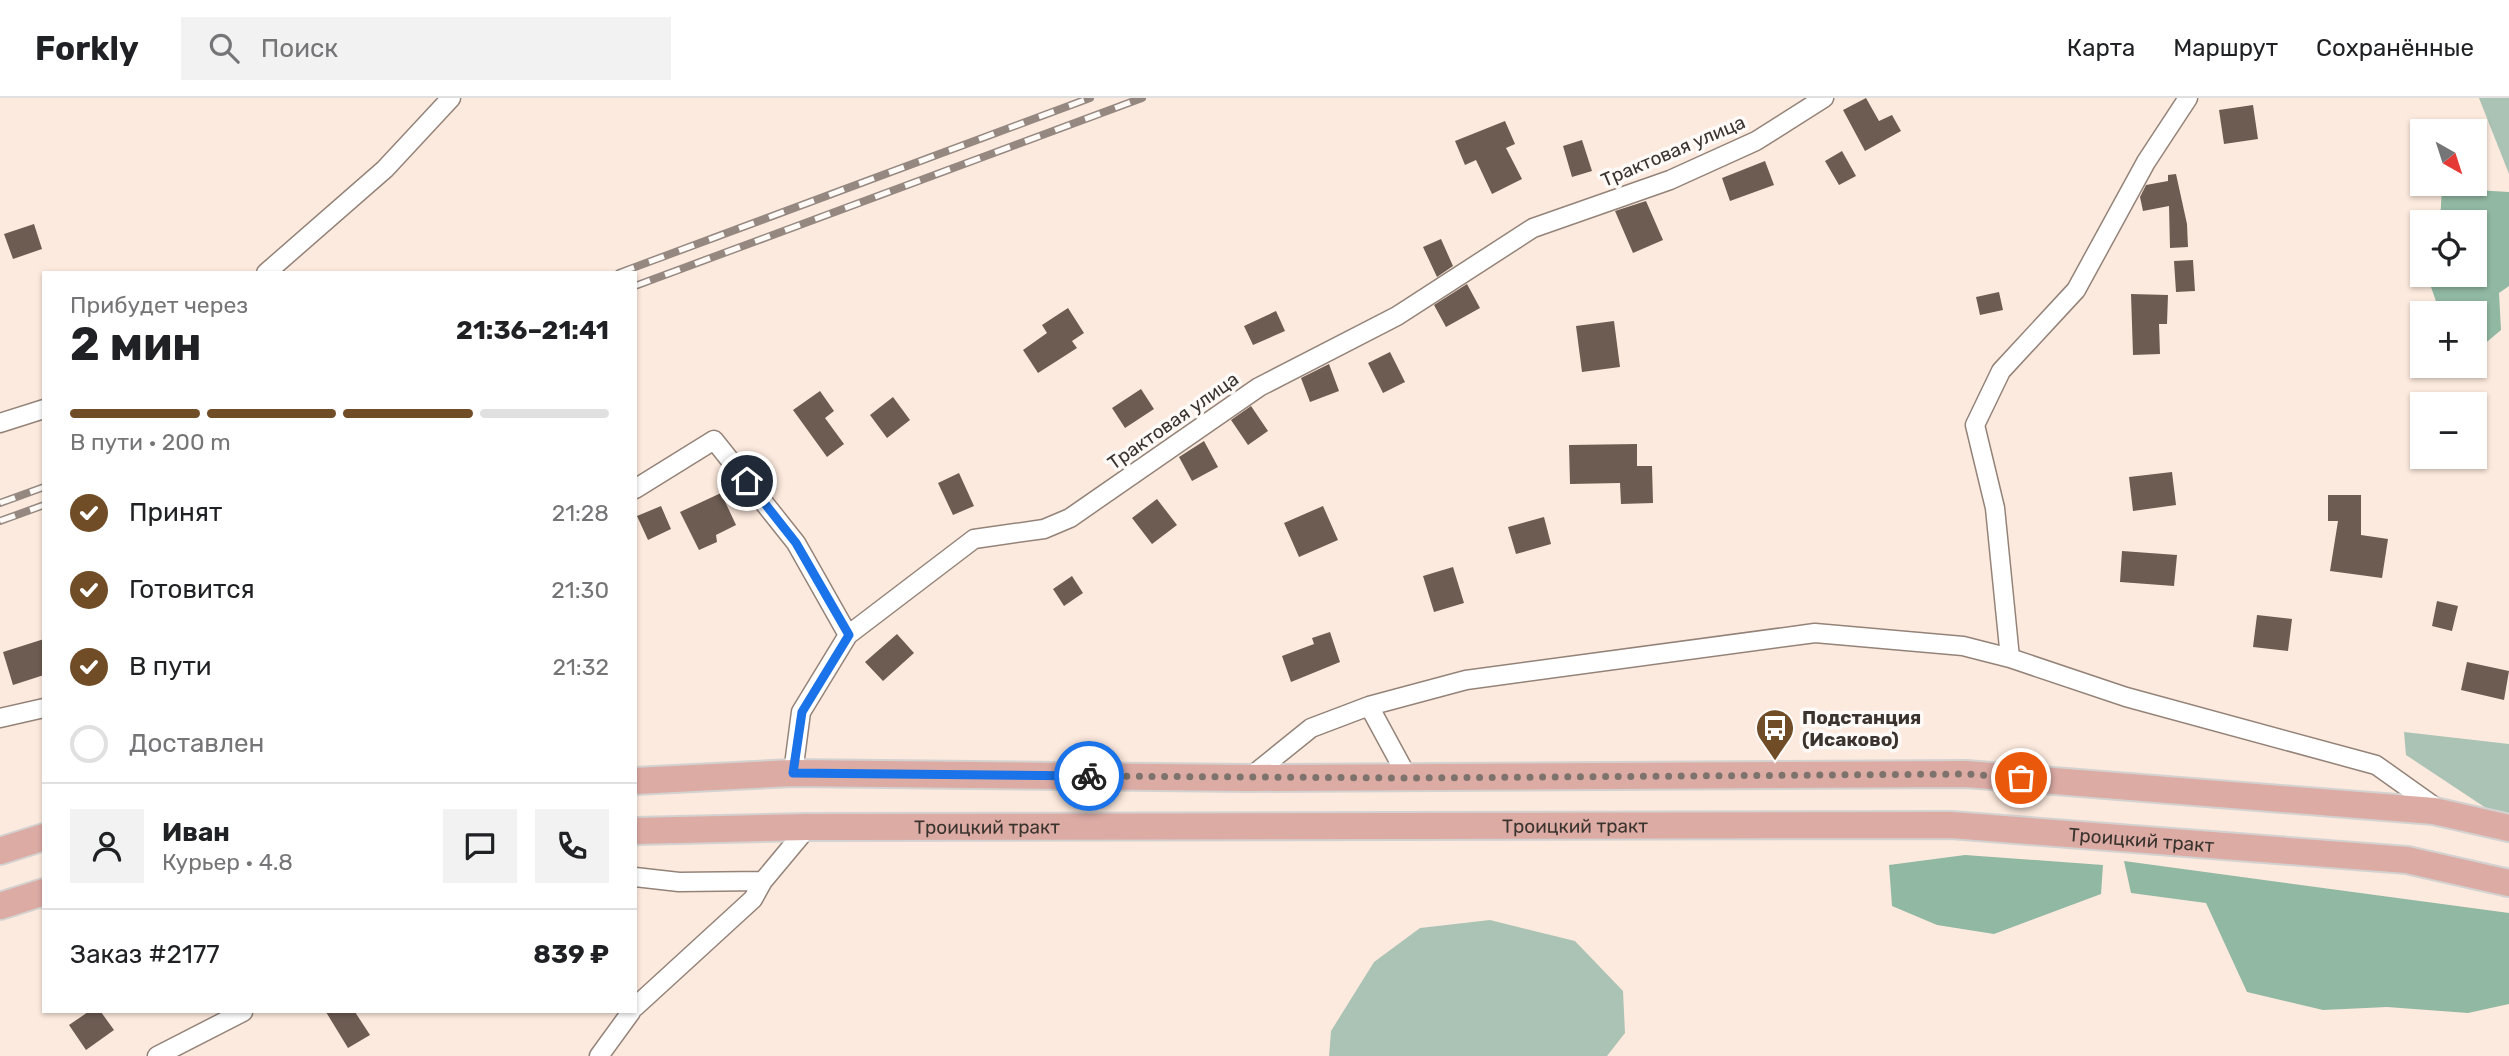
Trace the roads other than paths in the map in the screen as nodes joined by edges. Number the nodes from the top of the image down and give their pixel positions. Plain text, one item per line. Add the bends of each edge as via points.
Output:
1 (451, 98) edge
2 (1824, 98) edge
3 (2188, 98) edge
4 (268, 271) edge
5 (42, 410) edge
6 (0, 424) edge
7 (637, 488) edge
8 (849, 635) junction
9 (2010, 658) junction
10 (1369, 706) junction
11 (42, 708) edge
12 (0, 718) edge
13 (793, 773) junction
14 (1249, 778) junction
15 (1408, 778) junction
16 (637, 781) edge
17 (2445, 814) junction
18 (808, 827) junction
19 (2509, 828) edge
20 (637, 831) edge
21 (42, 838) edge
22 (0, 851) edge
23 (637, 877) edge
24 (763, 881) junction
25 (2509, 883) edge
26 (42, 893) edge
27 (0, 906) edge
28 (637, 1005) edge
29 (241, 1013) edge
30 (630, 1013) edge
31 (157, 1056) edge
32 (598, 1056) edge

1 - 4 street via 385,169
2 - 8 street, Трактовая улица via 1756,141 1670,180 1533,229 1397,316 1259,387 1070,518 1044,529 974,540
3 - 9 street via 2146,162 2076,290 2001,371 1975,425 1995,509
5 - 6 street
7 - 8 street via 713,440 796,543
8 - 13 street via 802,712
9 - 10 street via 1963,646 1815,633 1466,680
9 - 17 street via 2126,697 2376,765
10 - 14 street via 1311,728
10 - 15 street
11 - 12 street
13 - 14 main road
13 - 16 main road
14 - 15 main road
15 - 17 main road via 1966,774
17 - 19 main road
18 - 20 main road, Троицкий тракт
18 - 24 street
18 - 25 main road, Троицкий тракт via 1951,825 2407,860
21 - 22 main road
23 - 24 street via 679,882
24 - 28 street via 753,899
26 - 27 main road
29 - 31 street
30 - 32 street

